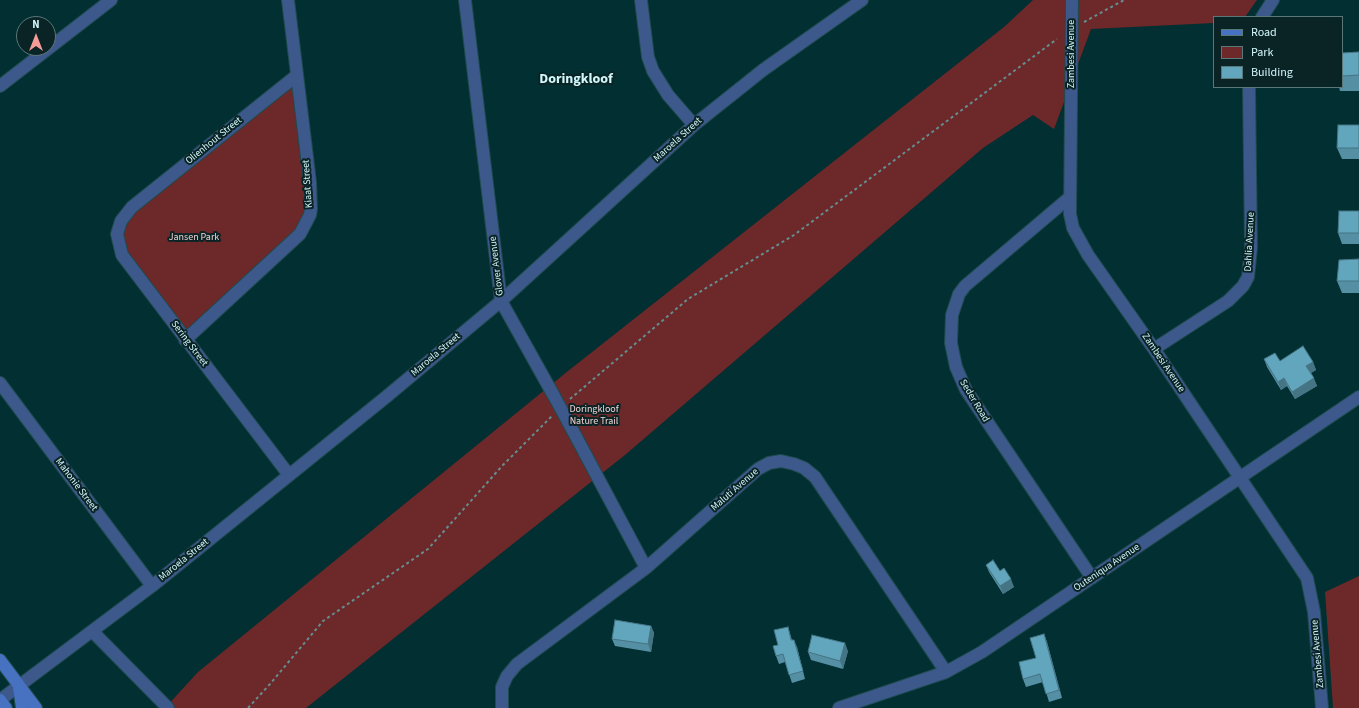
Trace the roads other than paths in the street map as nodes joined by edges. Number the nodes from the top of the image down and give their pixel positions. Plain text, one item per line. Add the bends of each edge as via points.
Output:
1 (111, 0) edge
2 (288, 0) edge
3 (465, 0) edge
4 (641, 0) edge
5 (862, 0) edge
6 (1072, 0) edge
7 (1273, 0) edge
8 (1263, 16) edge
9 (296, 76) junction
10 (0, 86) edge
11 (1249, 88) edge
12 (694, 126) junction
13 (1070, 197) junction
14 (132, 207) joint
15 (501, 301) junction
16 (185, 340) junction
17 (1154, 349) junction
18 (0, 383) edge
19 (1359, 397) edge
20 (289, 475) junction
21 (1240, 477) junction
22 (646, 568) junction
23 (1092, 578) junction
24 (152, 586) junction
25 (94, 632) junction
26 (0, 660) edge
27 (946, 672) junction
28 (19, 686) junction
29 (0, 700) edge
30 (6, 708) edge
31 (22, 708) edge
32 (36, 708) edge
33 (168, 708) edge
34 (502, 708) edge
35 (843, 708) edge
36 (1322, 708) edge

1 - 10 street
2 - 9 street, Kiaat Street
3 - 15 street, Glover Avenue
4 - 12 street via 648,57 668,95
5 - 12 street, Maroela Street via 764,70
6 - 13 street, Zambesi Avenue
7 - 8 street
9 - 14 street, Olienhout Street
9 - 16 street, Kiaat Street via 310,190 311,209 307,223 288,247
11 - 17 street, Dahlia Avenue via 1251,248 1248,277 1228,301
12 - 15 street, Maroela Street
13 - 17 street, Zambesi Avenue via 1073,228 1088,255
13 - 23 street, Seder Road via 965,286 959,294 952,315 951,343 956,367 966,390
14 - 16 street, Sering Street via 118,229 122,255
15 - 20 street, Maroela Street
15 - 22 street, Glover Avenue, bridge via 574,431
16 - 20 street, Sering Street
17 - 21 street, Zambesi Avenue
18 - 24 street, Mahonie Street
19 - 21 street, Outeniqua Avenue
20 - 24 street, Maroela Street
21 - 23 street, Outeniqua Avenue
21 - 36 street, Zambesi Avenue via 1306,578 1314,612
22 - 27 street, Maluti Avenue via 758,469 769,463 781,461 794,464 804,468 814,477 827,494
22 - 34 street, Maluti Avenue via 517,664 502,687
23 - 27 street, Outeniqua Avenue via 982,652
24 - 25 street, Maroela Street
25 - 28 street, Maroela Street
25 - 33 street
26 - 28 main road
27 - 35 street, Outeniqua Avenue
28 - 29 street, Maroela Street
28 - 31 main road
28 - 32 main road
29 - 30 main road

